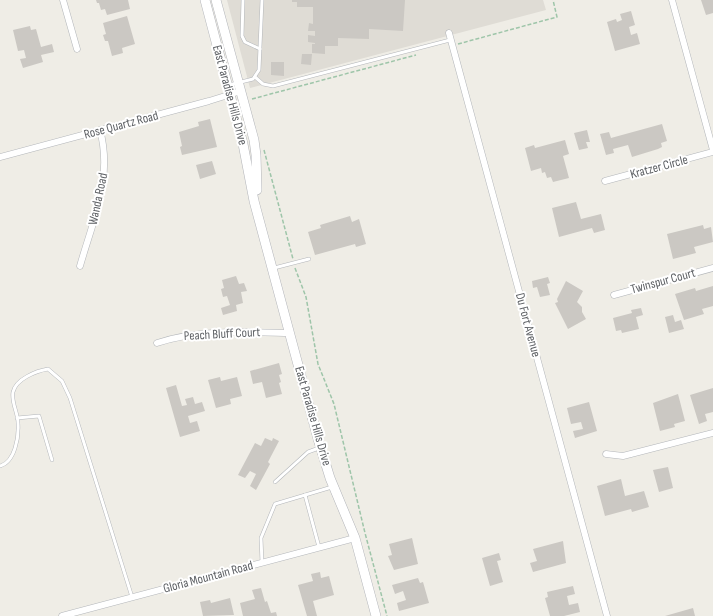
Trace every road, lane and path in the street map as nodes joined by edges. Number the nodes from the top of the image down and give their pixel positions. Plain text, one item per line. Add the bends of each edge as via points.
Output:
1 (64, 0) edge
2 (204, 0) edge
3 (216, 0) edge
4 (243, 0) edge
5 (262, 0) edge
6 (672, 0) edge
7 (450, 36) joint
8 (77, 49) dead end
9 (260, 49) junction
10 (255, 77) junction
11 (239, 87) junction
12 (229, 90) junction
13 (100, 130) junction
14 (263, 145) dead end
15 (713, 151) edge
16 (0, 157) edge
17 (605, 181) dead end
18 (258, 214) junction
19 (309, 259) dead end
20 (294, 263) junction
21 (80, 266) dead end
22 (272, 268) junction
23 (713, 268) edge
24 (614, 295) dead end
25 (290, 332) junction
26 (157, 343) dead end
27 (17, 418) junction
28 (713, 433) edge
29 (321, 448) junction
30 (606, 454) dead end
31 (52, 460) dead end
32 (0, 466) edge
33 (275, 482) dead end
34 (334, 487) junction
35 (305, 495) junction
36 (354, 538) junction
37 (319, 547) junction
38 (262, 563) junction
39 (132, 597) junction
40 (62, 616) edge
41 (376, 616) edge
42 (388, 616) edge
43 (607, 616) edge

1 - 8 street
2 - 12 main road, East Paradise Hills Drive
3 - 11 main road, East Paradise Hills Drive
4 - 9 lane via 242,36 246,42
5 - 9 lane
6 - 15 street
7 - 10 lane via 273,86 263,84
7 - 43 street, Du Fort Avenue
9 - 10 lane via 259,70
10 - 11 lane
11 - 12 street, Rose Quartz Road
11 - 18 main road, East Paradise Hills Drive via 255,149
12 - 13 street, Rose Quartz Road
12 - 18 main road, East Paradise Hills Drive
13 - 16 street, Rose Quartz Road
13 - 21 street, Wanda Road via 104,150 104,183
14 - 20 path
15 - 17 street, Kratzer Circle
18 - 22 main road, East Paradise Hills Drive
19 - 20 lane
20 - 22 lane
20 - 42 path via 306,297 318,364 336,411
22 - 25 main road, East Paradise Hills Drive
23 - 24 street, Twinspur Court
25 - 26 street, Peach Bluff Court via 176,336
25 - 29 main road, East Paradise Hills Drive
27 - 31 lane via 39,416
27 - 32 lane via 18,436 13,454 5,465
27 - 39 lane via 13,392 19,382 38,370 48,369 62,381 70,398
28 - 30 street via 623,456
29 - 33 lane via 308,452
29 - 34 main road, East Paradise Hills Drive
34 - 35 lane
34 - 36 main road, East Paradise Hills Drive
35 - 37 lane
35 - 38 lane via 277,503 273,507 261,538
36 - 37 street, Gloria Mountain Road
36 - 41 main road, East Paradise Hills Drive
37 - 38 street, Gloria Mountain Road
38 - 39 street, Gloria Mountain Road
39 - 40 street, Gloria Mountain Road

